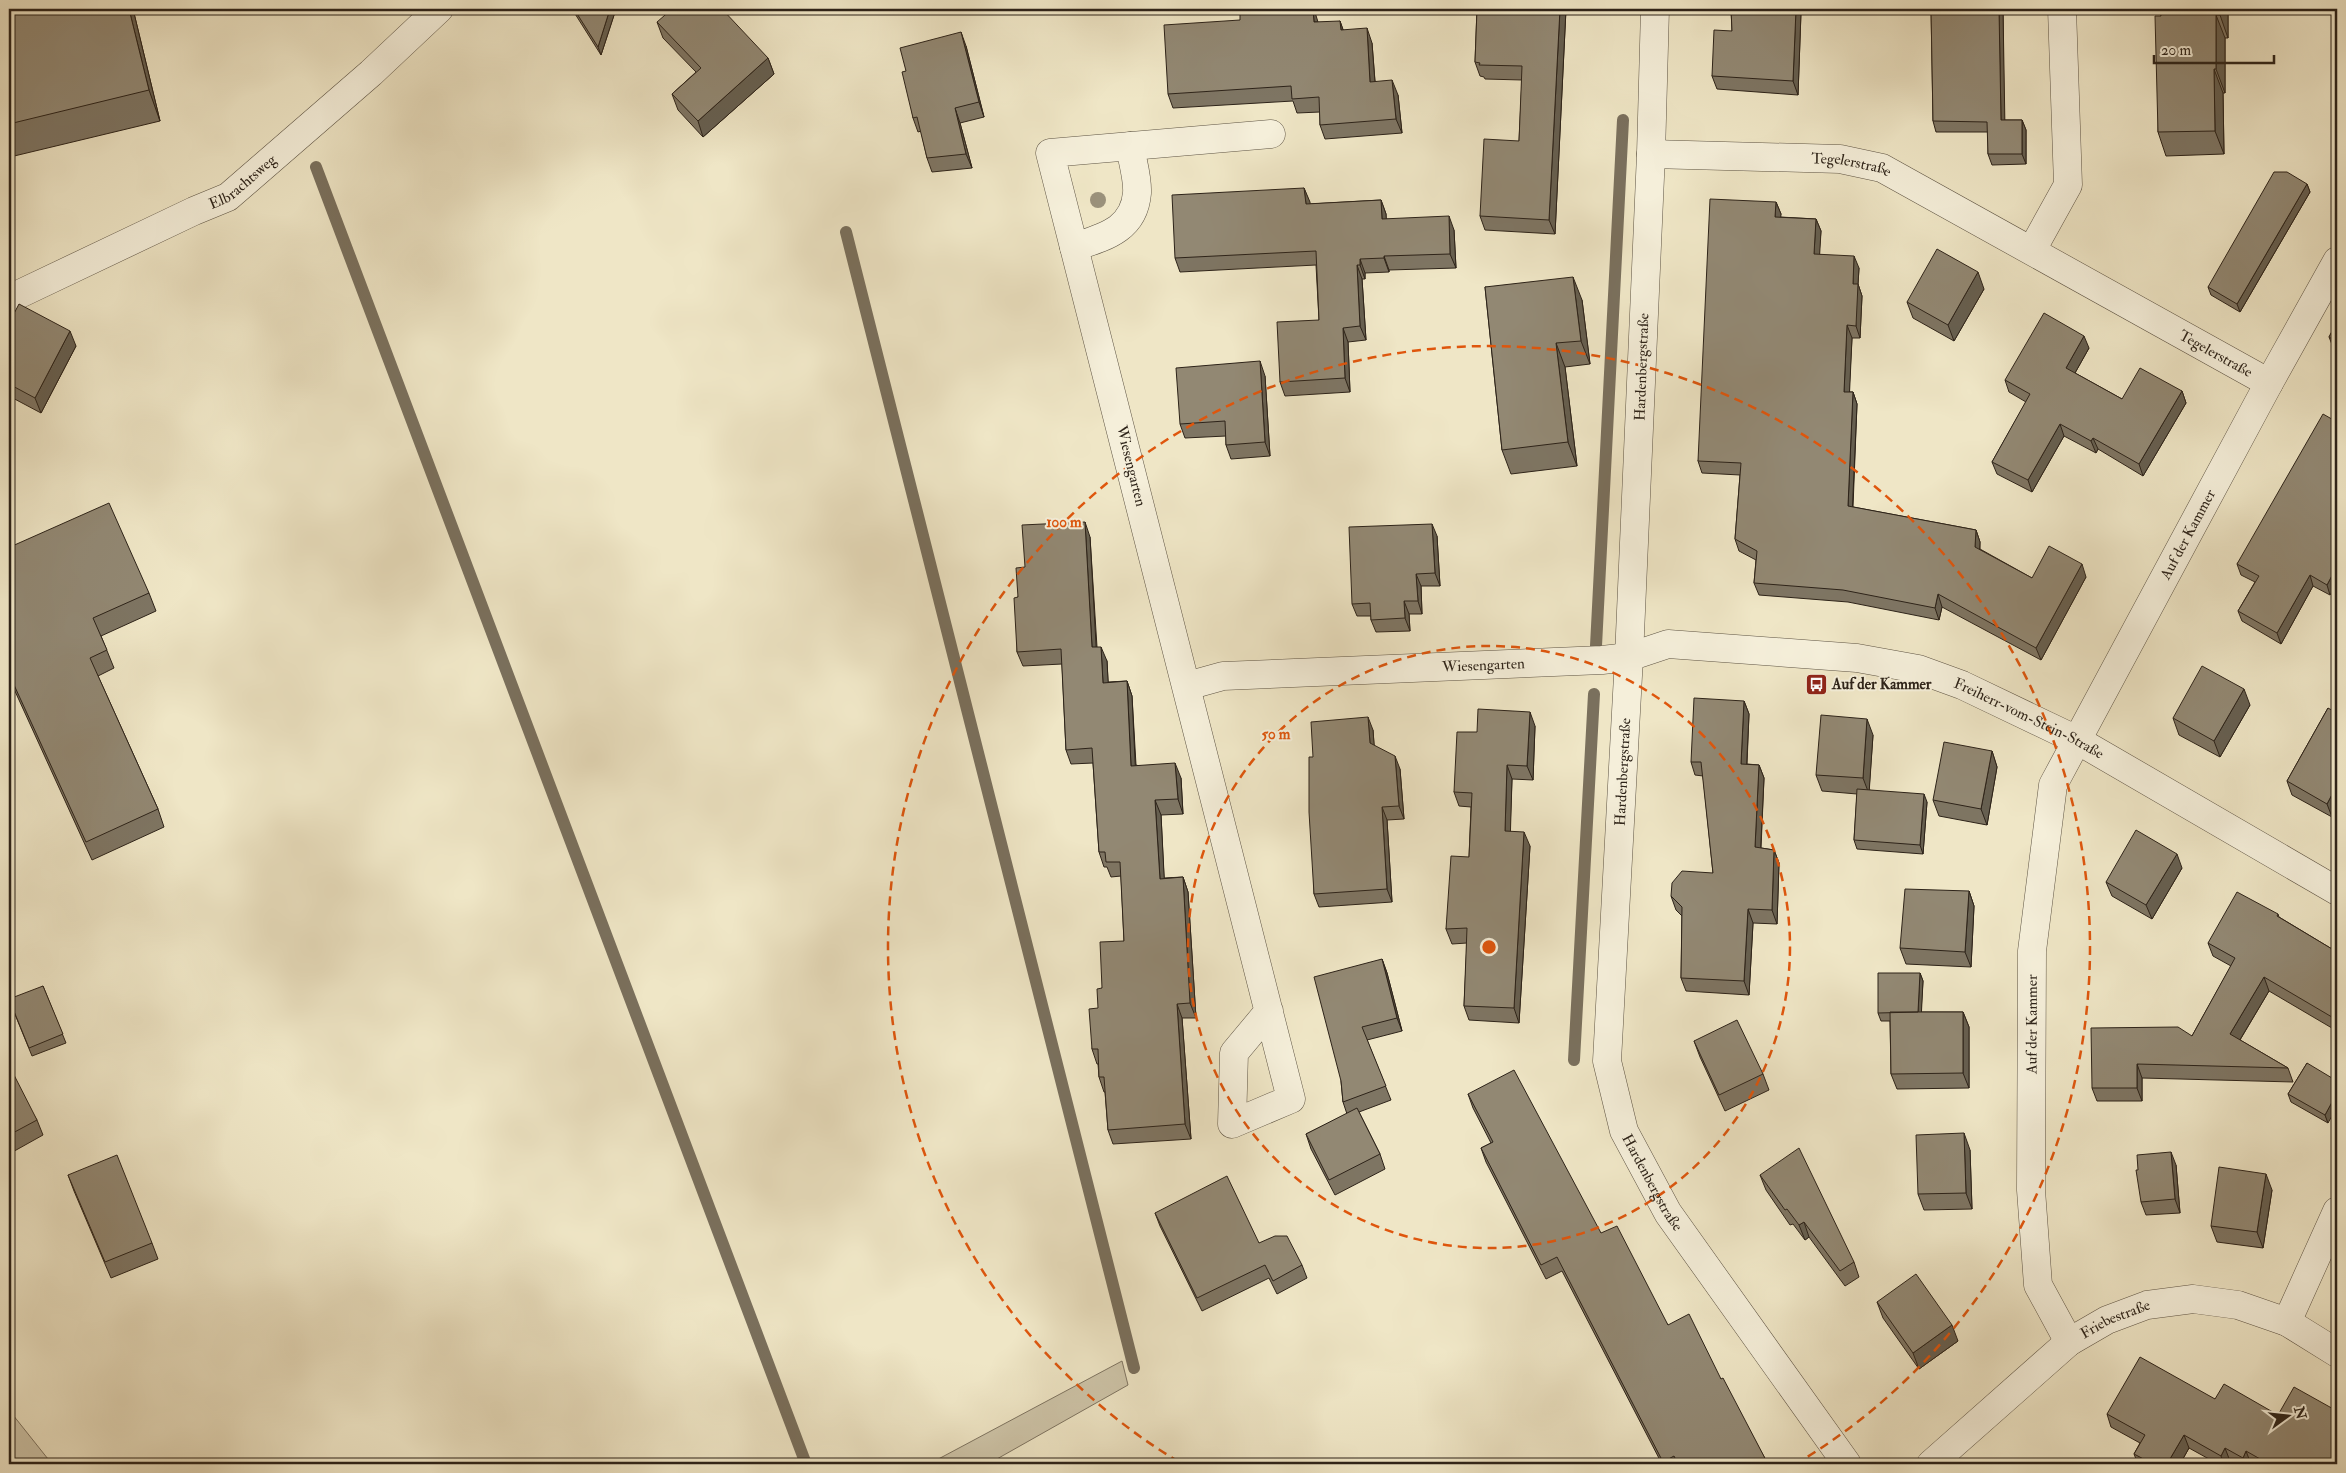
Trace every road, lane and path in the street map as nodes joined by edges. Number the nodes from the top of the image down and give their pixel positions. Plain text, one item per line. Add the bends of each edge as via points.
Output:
1 (439, 9) edge
2 (1655, 9) edge
3 (2062, 9) edge
4 (1271, 134) dead end
5 (1130, 146) junction
6 (1651, 154) junction
7 (1074, 246) junction
8 (2032, 250) junction
9 (2337, 261) edge
10 (9, 299) edge
11 (2268, 382) junction
12 (1629, 657) junction
13 (1187, 686) junction
14 (2077, 740) junction
15 (2337, 891) edge
16 (1269, 1011) dead end
17 (2337, 1211) edge
18 (2287, 1322) junction
19 (2069, 1342) junction
20 (2337, 1353) edge
21 (1847, 1464) edge
22 (1931, 1464) edge

1 - 10 street, Elbrachtsweg via 371,73 228,197
2 - 6 street, Hardenbergstraße
3 - 8 street via 2068,185
4 - 5 street, Wiesengarten
5 - 7 street via 1137,192 1131,215 1104,237
5 - 7 street, Wiesengarten via 1050,153
6 - 8 street, Tegelerstraße via 1840,159 1882,168
6 - 12 street, Hardenbergstraße
7 - 13 street, Wiesengarten
8 - 11 street, Tegelerstraße
9 - 11 street, Auf der Kammer
11 - 14 street, Auf der Kammer
12 - 13 street, Wiesengarten via 1223,676
12 - 14 street, Freiherr-vom-Stein-Straße via 1668,644 1856,658 1918,669 1962,685
12 - 21 street, Hardenbergstraße via 1607,1061 1624,1131 1668,1213
13 - 16 street, Wiesengarten
14 - 15 street, Freiherr-vom-Stein-Straße
14 - 19 street, Auf der Kammer via 2053,785 2032,950 2031,1190 2038,1286
17 - 18 street
18 - 19 street, Friebestraße via 2238,1305 2193,1299 2131,1311 2107,1320
18 - 20 street, Friebestraße
19 - 22 street, Friebestraße

